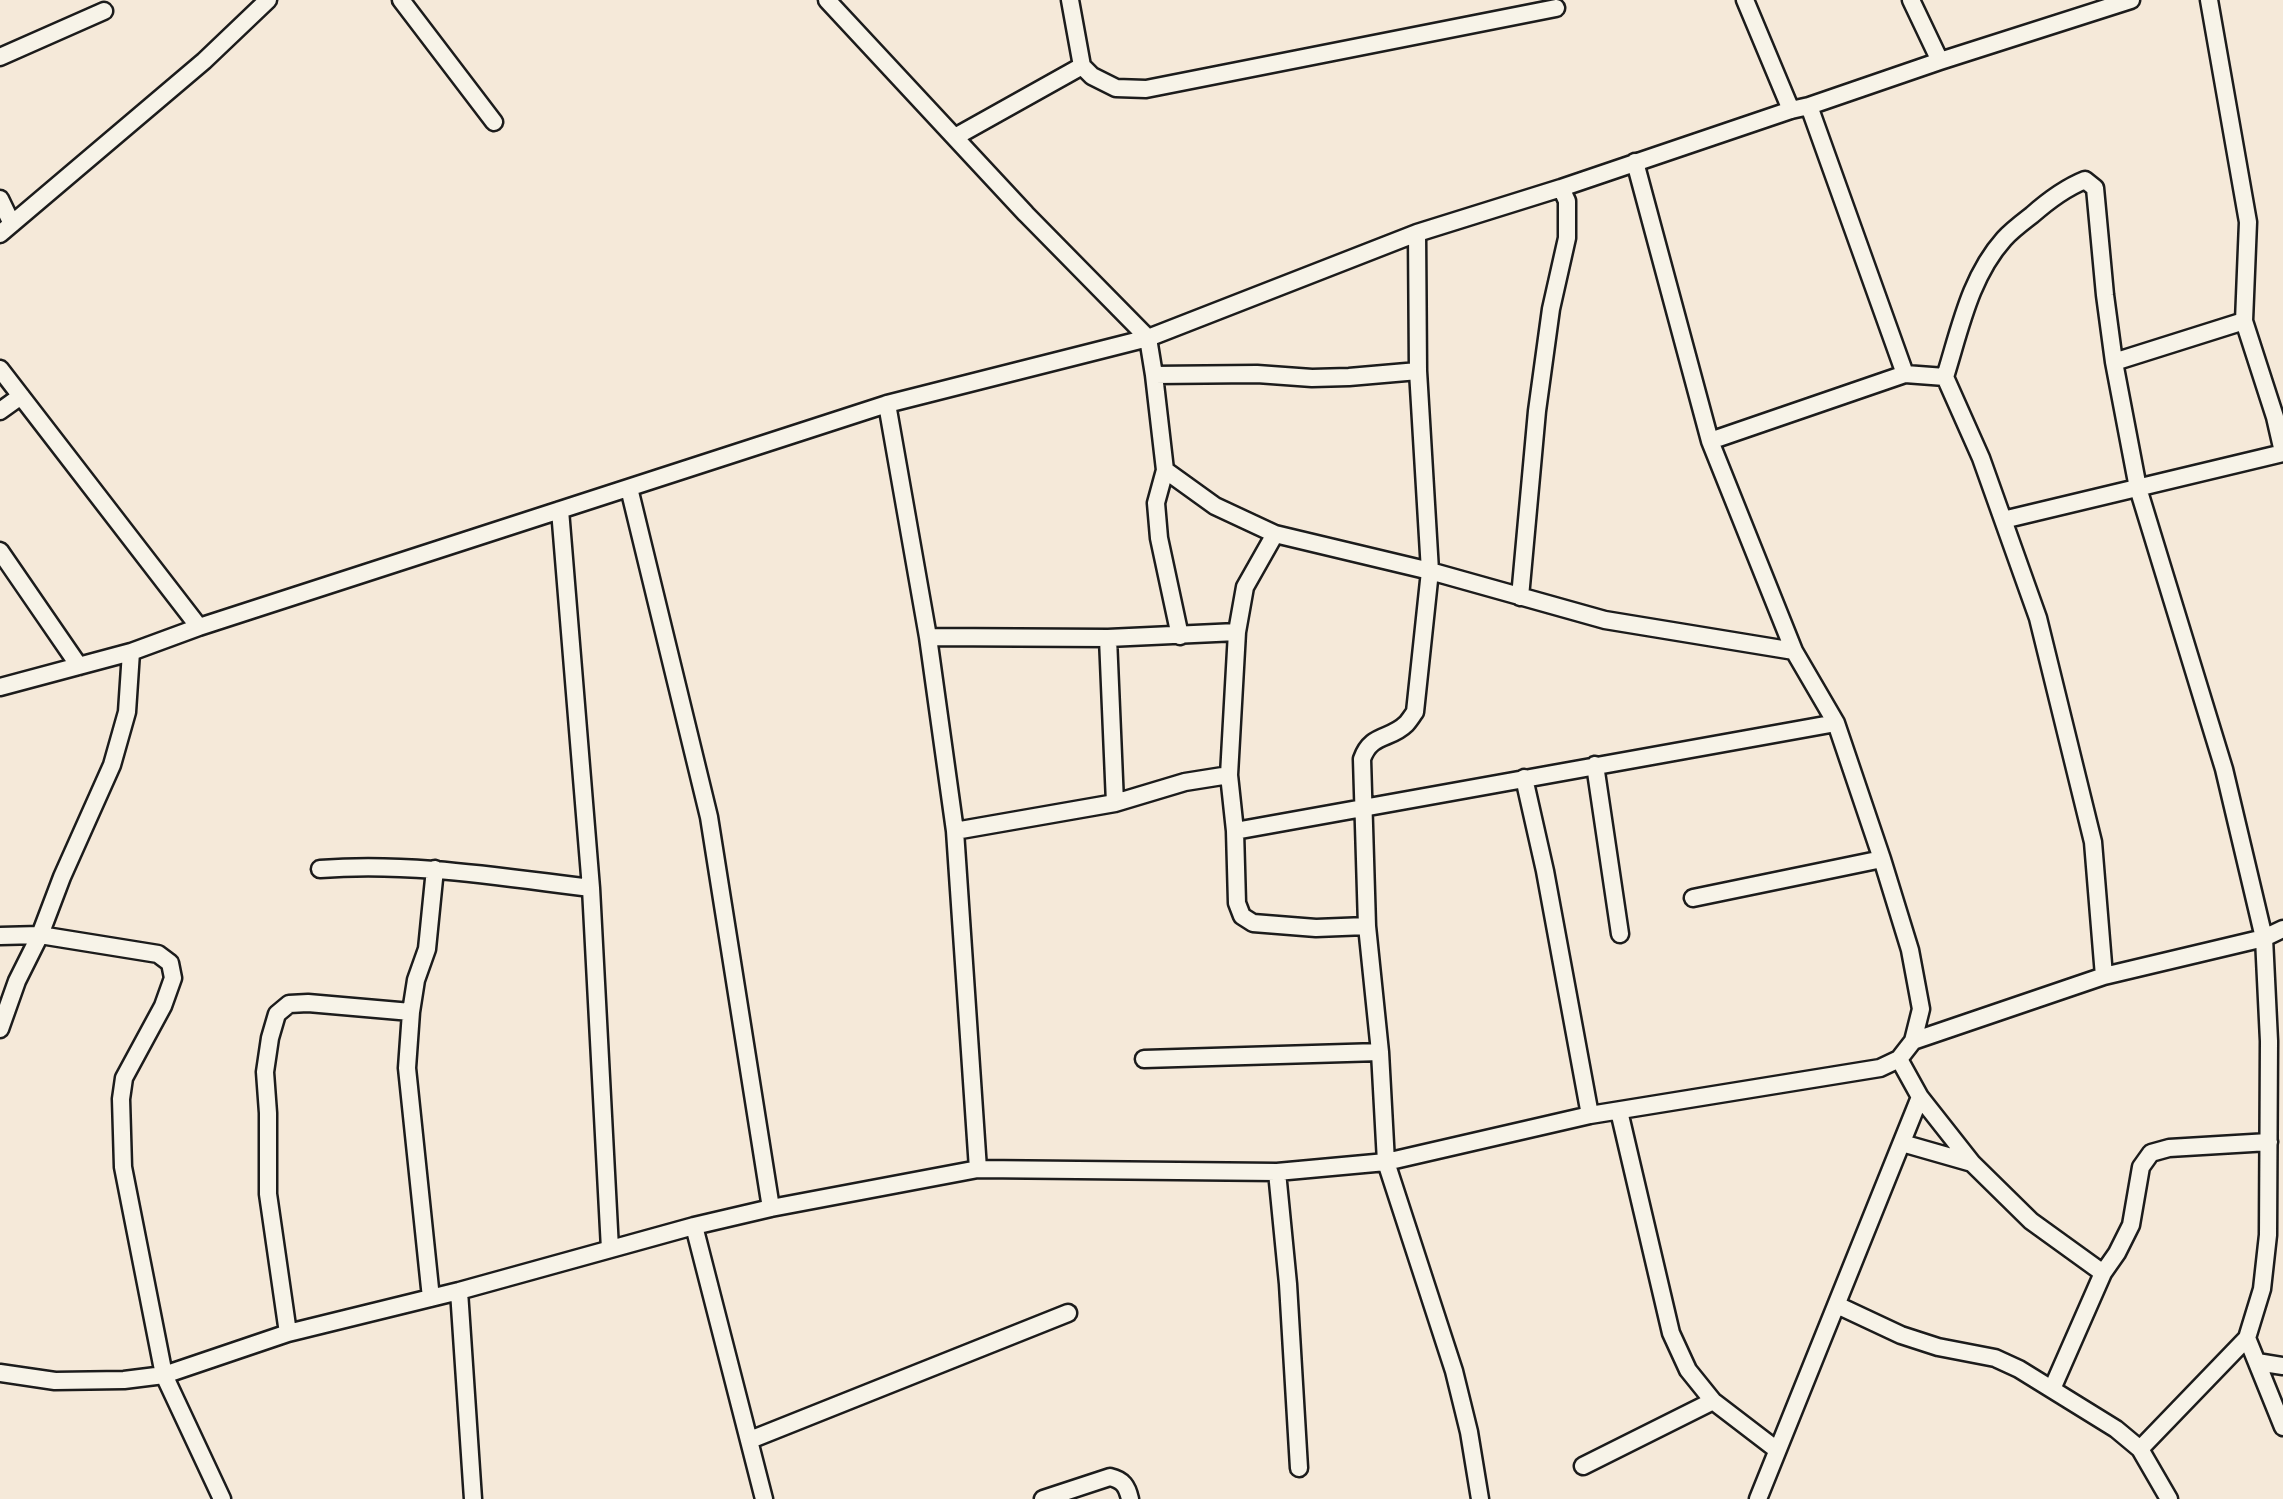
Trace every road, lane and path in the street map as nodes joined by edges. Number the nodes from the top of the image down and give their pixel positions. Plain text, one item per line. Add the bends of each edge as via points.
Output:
1 (268, 0) edge
2 (401, 0) edge
3 (827, 0) edge
4 (1070, 0) edge
5 (1745, 0) edge
6 (1911, 0) edge
7 (2131, 0) edge
8 (2209, 0) edge
9 (1556, 8) dead end
10 (104, 11) dead end
11 (0, 57) edge
12 (1940, 62) junction
13 (1082, 66) junction
14 (1809, 106) junction
15 (1791, 110) junction
16 (494, 122) dead end
17 (955, 137) junction
18 (1635, 162) junction
19 (1561, 188) junction
20 (0, 199) edge
21 (6, 229) edge
22 (1417, 233) junction
23 (2244, 321) junction
24 (1148, 338) junction
25 (2114, 362) junction
26 (0, 369) edge
27 (1418, 371) junction
28 (1905, 374) junction
29 (1154, 375) junction
30 (1945, 377) junction
31 (21, 396) junction
32 (887, 404) junction
33 (0, 411) edge
34 (2279, 416) edge
35 (1710, 441) junction
36 (2283, 452) edge
37 (1165, 470) junction
38 (629, 488) junction
39 (2138, 488) junction
40 (560, 510) junction
41 (2004, 520) junction
42 (1275, 534) junction
43 (0, 551) edge
44 (1430, 571) junction
45 (1520, 597) junction
46 (199, 627) junction
47 (1237, 632) junction
48 (1180, 636) junction
49 (928, 638) junction
50 (1108, 638) junction
51 (1794, 651) junction
52 (131, 652) junction
53 (79, 666) junction
54 (0, 687) edge
55 (1836, 723) junction
56 (1595, 765) junction
57 (1229, 775) junction
58 (1524, 777) junction
59 (1115, 803) junction
60 (1364, 808) junction
61 (955, 831) junction
62 (1235, 831) junction
63 (1882, 859) junction
64 (320, 869) dead end
65 (435, 869) junction
66 (591, 888) junction
67 (1693, 898) dead end
68 (1367, 926) junction
69 (2283, 929) edge
70 (40, 934) junction
71 (1620, 934) dead end
72 (0, 936) edge
73 (2264, 938) junction
74 (2104, 976) junction
75 (411, 1012) junction
76 (0, 1029) edge
77 (1913, 1041) junction
78 (2276, 1041) edge
79 (1380, 1052) junction
80 (1144, 1059) dead end
81 (1899, 1059) junction
82 (1920, 1097) junction
83 (1619, 1111) junction
84 (1590, 1115) junction
85 (1902, 1143) junction
86 (2270, 1143) junction
87 (1386, 1162) junction
88 (1972, 1163) junction
89 (978, 1169) junction
90 (1277, 1172) junction
91 (2276, 1191) edge
92 (771, 1208) junction
93 (694, 1226) junction
94 (609, 1249) junction
95 (2103, 1273) junction
96 (459, 1291) junction
97 (431, 1298) junction
98 (1837, 1305) junction
99 (1068, 1313) dead end
100 (288, 1333) junction
101 (2247, 1338) junction
102 (2257, 1362) junction
103 (2283, 1366) edge
104 (0, 1373) edge
105 (164, 1376) junction
106 (2052, 1389) junction
107 (1713, 1401) junction
108 (2283, 1427) edge
109 (750, 1440) junction
110 (2140, 1449) junction
111 (1777, 1450) junction
112 (1583, 1466) dead end
113 (1299, 1468) dead end
114 (222, 1499) edge
115 (473, 1499) edge
116 (764, 1499) edge
117 (1044, 1499) edge
118 (1130, 1499) edge
119 (1480, 1499) edge
120 (1758, 1499) edge
121 (2169, 1499) edge

1 - 21 street via 204,61
2 - 16 street
3 - 17 street
4 - 13 street
5 - 15 street
6 - 12 street
7 - 12 street
8 - 23 street via 2248,222
9 - 13 street via 1146,89 1116,88
10 - 11 street
12 - 14 street
13 - 17 street
14 - 15 street
14 - 28 street
15 - 18 street
17 - 24 street
18 - 19 street
18 - 35 street
19 - 22 street
19 - 45 street via 1567,201 1567,238 1551,309 1538,401
20 - 21 street
22 - 24 street
22 - 27 street
23 - 25 street
23 - 34 street
24 - 29 street
24 - 32 street
25 - 30 street via 2095,188 2085,180 2066,188 2004,238 1971,292
25 - 39 street
26 - 31 street
27 - 29 street via 1321,378
27 - 44 street
28 - 30 street
28 - 35 street
29 - 37 street
30 - 41 street
31 - 33 street
31 - 46 street
32 - 38 street
32 - 49 street
34 - 36 street
35 - 51 street
36 - 39 street
37 - 42 street via 1215,506
37 - 48 street via 1156,503 1159,538
38 - 40 street
38 - 92 street via 709,817
39 - 41 street
39 - 73 street via 2224,769
40 - 46 street
40 - 66 street
41 - 74 street via 2038,618 2093,842
42 - 44 street
42 - 47 street via 1245,587
43 - 53 street
44 - 45 street
44 - 60 street via 1414,712 1406,725 1376,739 1365,749
45 - 51 street via 1605,620
46 - 52 street
47 - 48 street
47 - 57 street
48 - 50 street
49 - 50 street
49 - 61 street
50 - 59 street
51 - 55 street
52 - 53 street
52 - 70 street via 127,712 112,765
53 - 54 street
55 - 56 street
55 - 63 street
56 - 58 street
56 - 71 street
57 - 59 street via 1185,782
57 - 62 street
58 - 60 street
58 - 84 street
59 - 61 street
60 - 62 street
60 - 68 street
61 - 89 street
62 - 68 street via 1242,916 1253,923 1316,928
63 - 67 street
63 - 77 street via 1910,950 1921,1009
64 - 65 street
65 - 66 street
65 - 75 street via 427,949 416,980
66 - 94 street
68 - 79 street
69 - 73 street
70 - 72 street
70 - 76 street
70 - 105 street via 158,954 170,963 173,978 163,1006 124,1078 121,1099 123,1167
73 - 74 street
73 - 78 street
74 - 77 street
75 - 97 street via 407,1068
75 - 100 street via 308,1003 289,1004 278,1014 265,1072 268,1194
77 - 81 street
78 - 86 street
79 - 80 street
79 - 87 street
81 - 82 street
81 - 83 street via 1880,1068
82 - 85 street
82 - 88 street
83 - 84 street
83 - 107 street via 1671,1334 1688,1370
84 - 87 street
85 - 88 street
85 - 98 street
86 - 91 street
86 - 95 street via 2169,1148 2151,1153 2142,1167 2131,1225
87 - 90 street
87 - 119 street via 1454,1371
88 - 95 street via 2031,1221
89 - 90 street
89 - 92 street
90 - 113 street
91 - 101 street via 2262,1289
92 - 93 street
93 - 94 street
93 - 109 street
94 - 96 street
95 - 106 street
96 - 97 street
96 - 115 street
97 - 100 street
98 - 106 street via 1901,1335 1995,1358
98 - 111 street
99 - 109 street
100 - 105 street
101 - 102 street
101 - 110 street
102 - 103 street
102 - 108 street
104 - 105 street via 55,1381
105 - 114 street
106 - 110 street via 2116,1429
107 - 111 street
107 - 112 street
109 - 116 street
110 - 121 street
111 - 120 street
117 - 118 street via 1110,1477 1119,1479

